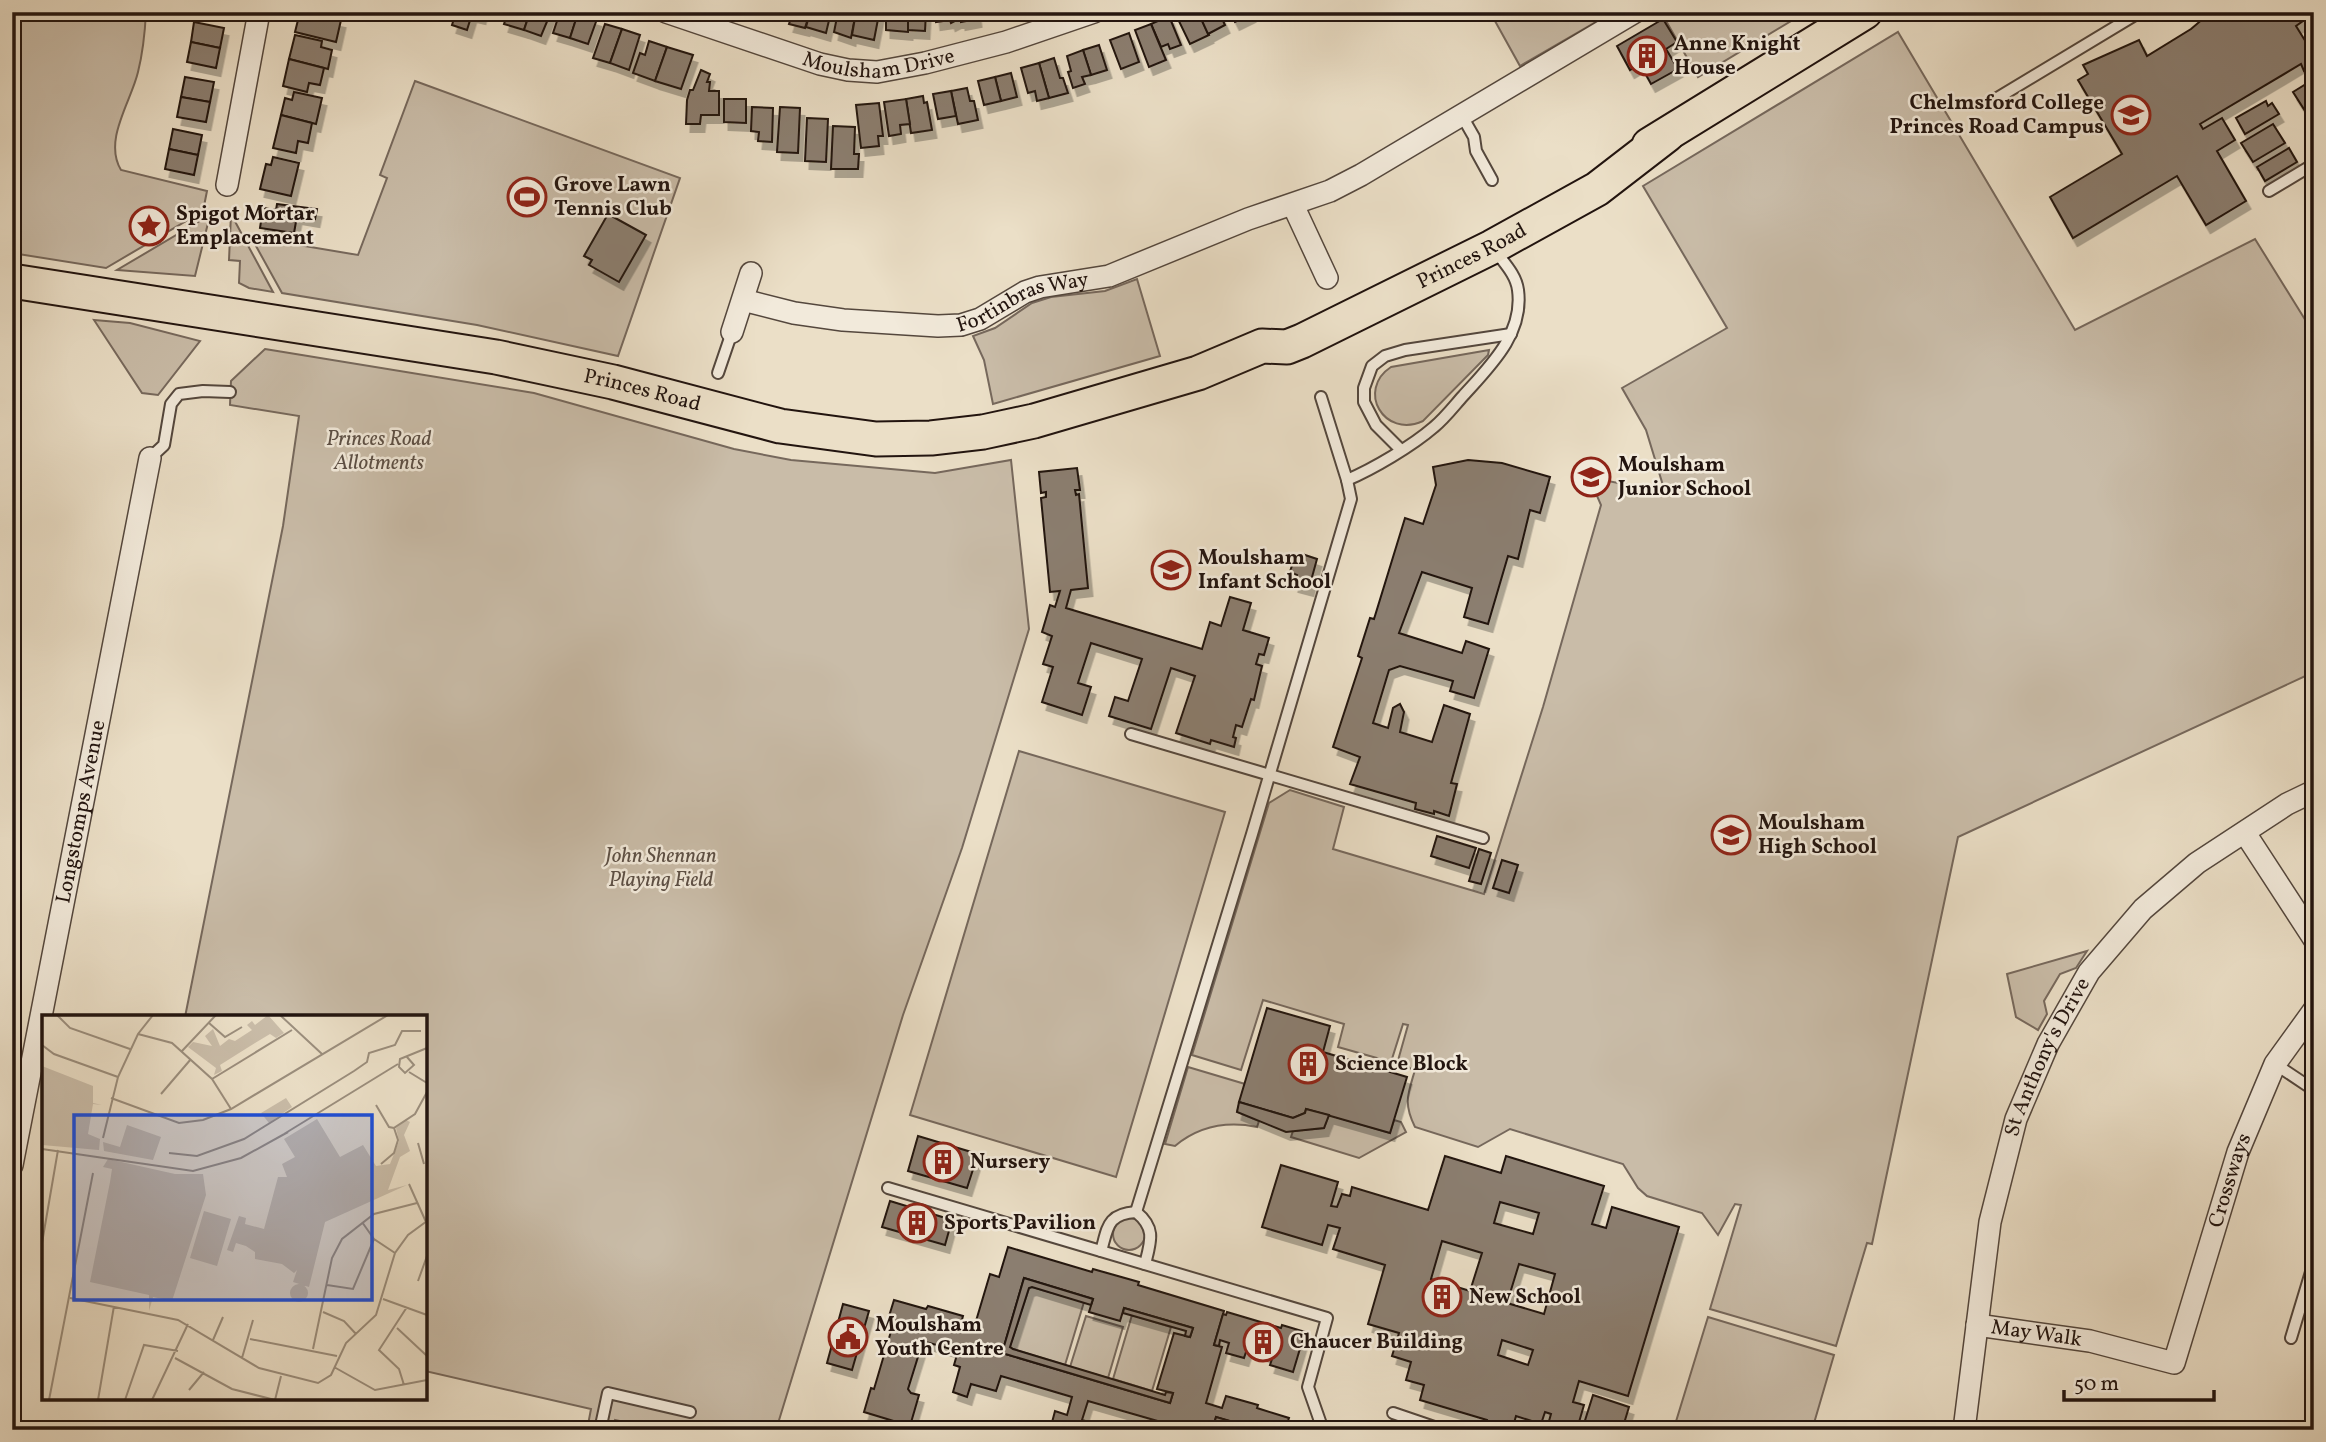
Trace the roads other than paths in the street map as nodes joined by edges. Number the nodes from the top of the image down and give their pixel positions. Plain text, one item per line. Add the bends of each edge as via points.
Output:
1 (259, 12) edge
2 (666, 12) edge
3 (1094, 12) edge
4 (1635, 12) edge
5 (1865, 12) edge
6 (2140, 12) edge
7 (2310, 12) edge
8 (2314, 19) edge
9 (1989, 103) dead end
10 (1462, 116) junction
11 (1667, 135) junction
12 (2314, 164) edge
13 (1492, 180) dead end
14 (228, 185) dead end
15 (2269, 191) dead end
16 (1293, 205) junction
17 (1492, 247) junction
18 (751, 273) dead end
19 (1327, 278) dead end
20 (12, 281) edge
21 (743, 300) junction
22 (732, 332) joint
23 (1511, 334) junction
24 (1262, 346) junction
25 (718, 373) dead end
26 (230, 392) dead end
27 (1321, 397) dead end
28 (1401, 450) junction
29 (150, 458) joint
30 (1347, 480) junction
31 (1131, 734) dead end
32 (1268, 774) junction
33 (2314, 791) edge
34 (2245, 834) junction
35 (1483, 838) dead end
36 (2314, 939) edge
37 (2314, 1010) edge
38 (2275, 1064) junction
39 (2314, 1090) edge
40 (12, 1165) edge
41 (888, 1188) dead end
42 (1136, 1212) junction
43 (1101, 1251) junction
44 (2314, 1262) edge
45 (1145, 1264) junction
46 (1977, 1325) junction
47 (2291, 1338) dead end
48 (2175, 1363) joint
49 (690, 1412) dead end
50 (1394, 1413) dead end
51 (1322, 1429) edge
52 (600, 1430) edge
53 (1443, 1430) edge
54 (1964, 1430) edge

1 - 14 street
2 - 3 street, Moulsham Drive via 820,64 877,72 1006,42
4 - 10 street, Fortinbras Way
5 - 11 main road, Princes Road
6 - 9 lane
7 - 8 lane
10 - 13 lane
10 - 16 street, Fortinbras Way via 1361,175
11 - 17 main road, Princes Road via 1597,189
11 - 24 main road, Princes Road via 1271,336
12 - 15 lane
16 - 19 street
16 - 21 street, Fortinbras Way via 1109,276 1025,292 961,325 843,320
17 - 23 lane via 1518,289
17 - 24 main road, Princes Road via 1302,341 1287,347
18 - 21 street
20 - 24 main road, Princes Road via 496,357 780,426 876,439 957,435 1034,421 1198,373
21 - 22 street
22 - 25 lane
23 - 28 lane via 1498,357 1434,427
23 - 28 lane via 1405,350 1372,366 1364,402 1376,425
26 - 29 lane via 179,394 171,404 164,445
27 - 30 lane
28 - 30 lane
29 - 40 street, Longstomps Avenue
30 - 32 lane via 1350,499
31 - 32 lane
32 - 35 lane
32 - 42 lane
33 - 34 street, St Anthony's Drive
34 - 36 street
34 - 46 street, St Anthony's Drive via 2197,863 2143,909 2089,972 2048,1044 2016,1119 1993,1209
37 - 38 street, Crossways
38 - 39 lane
38 - 48 street, Crossways via 2238,1152
41 - 43 lane
42 - 43 lane via 1112,1218
42 - 45 lane via 1146,1220 1150,1233
43 - 45 lane
44 - 47 lane
45 - 51 lane via 1327,1318 1308,1387
46 - 48 street, May Walk via 2090,1341
46 - 54 street, St Anthony's Drive
49 - 52 lane via 608,1393
50 - 53 lane

